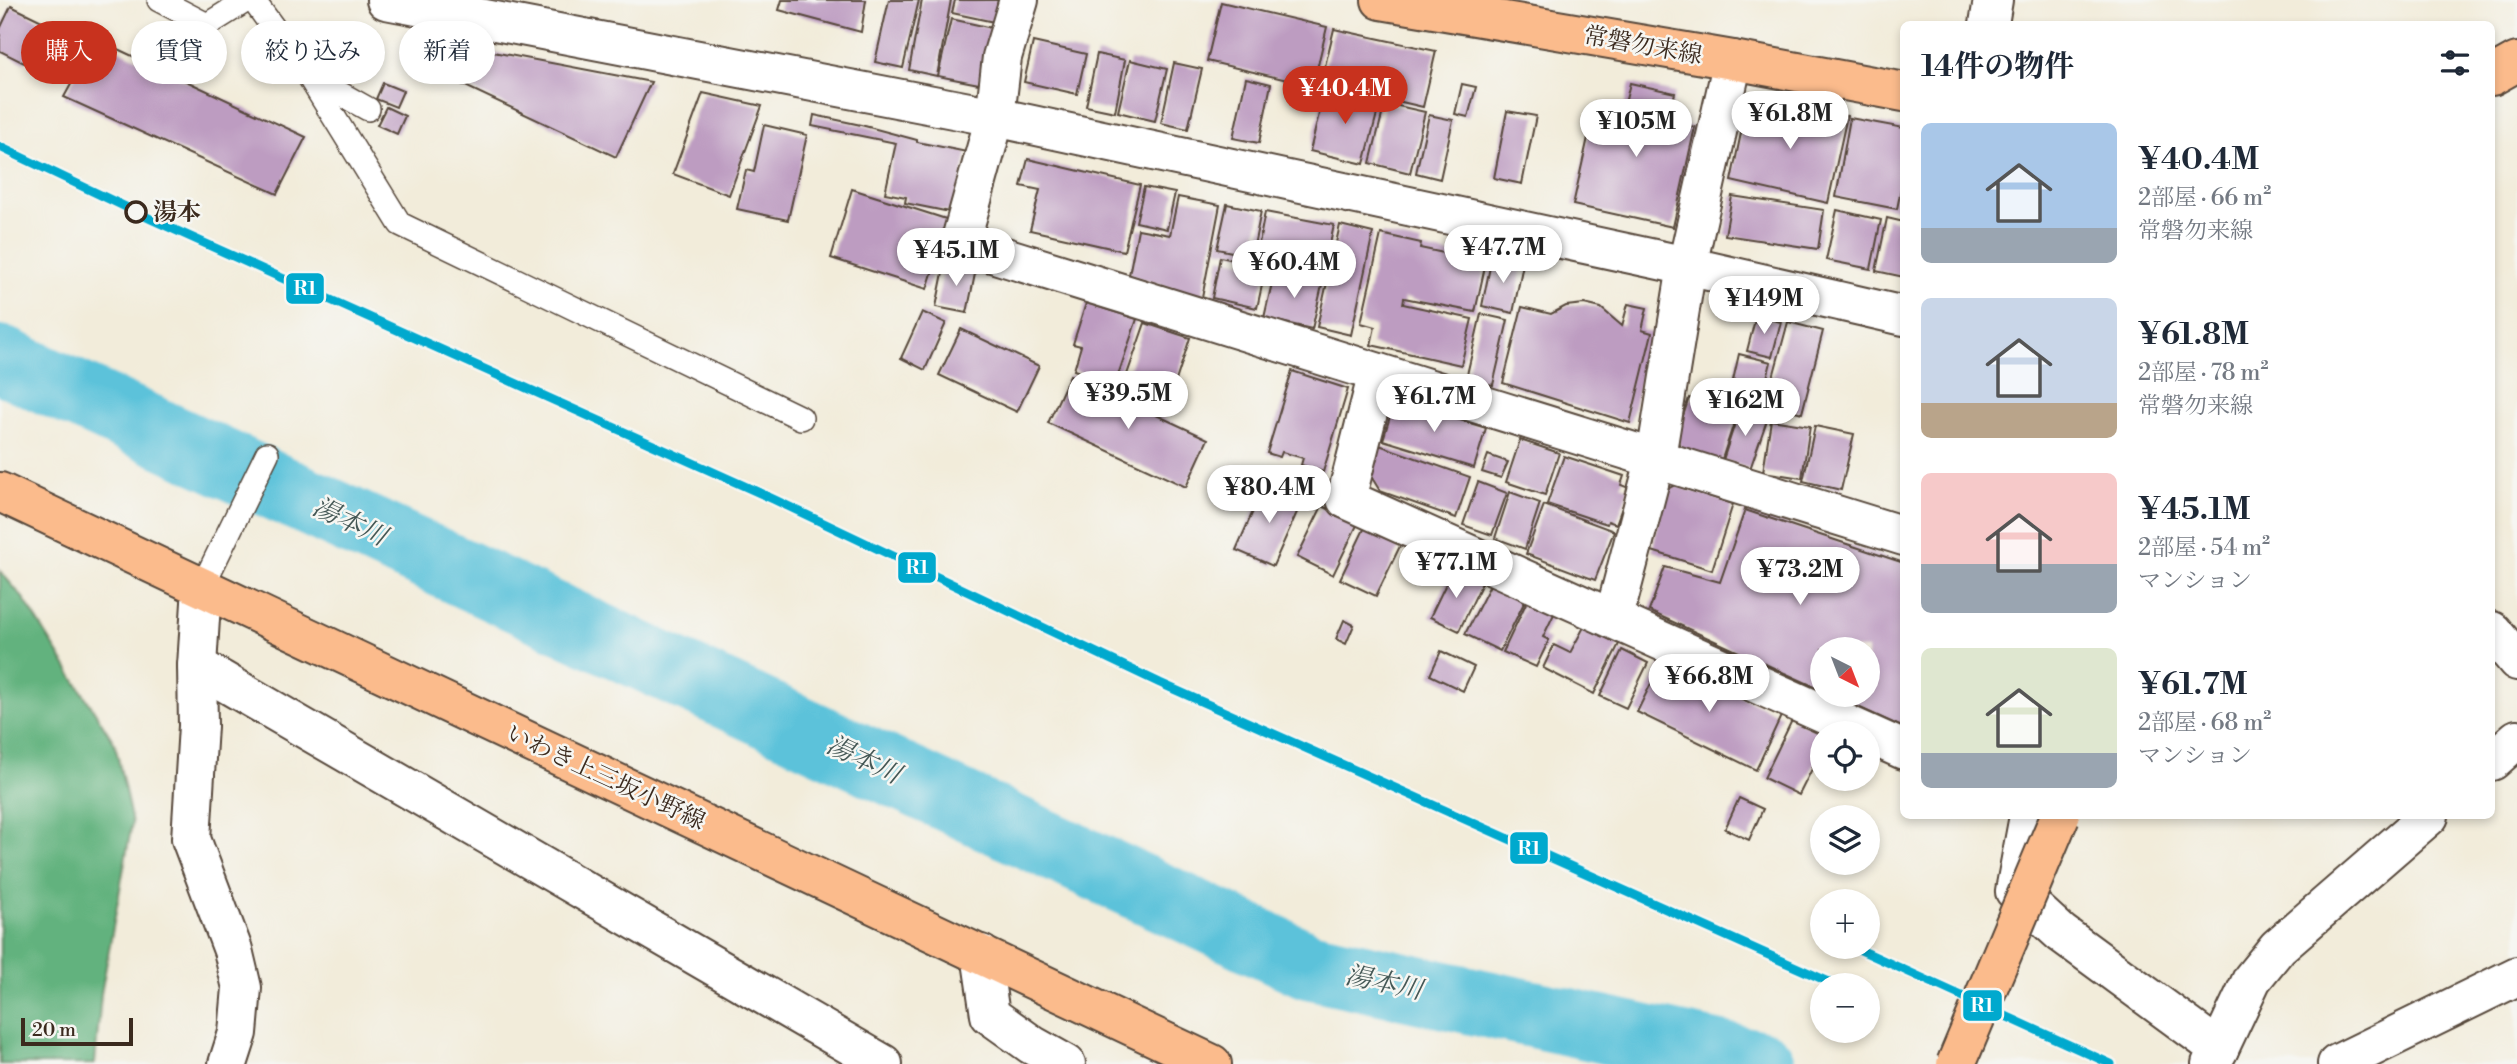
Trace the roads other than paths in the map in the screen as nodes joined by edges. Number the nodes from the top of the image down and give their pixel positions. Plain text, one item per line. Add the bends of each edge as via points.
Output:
1 (159, 0) edge
2 (247, 0) edge
3 (253, 0) edge
4 (386, 0) edge
5 (1020, 0) edge
6 (1381, 0) edge
7 (1993, 0) edge
8 (268, 21) edge
9 (1990, 21) edge
10 (1734, 60) junction
11 (2517, 62) edge
12 (2495, 74) edge
13 (314, 84) edge
14 (324, 84) edge
15 (1900, 91) edge
16 (368, 109) dead end
17 (995, 117) junction
18 (1686, 266) junction
19 (1900, 315) edge
20 (1378, 373) junction
21 (801, 418) dead end
22 (267, 454) dead end
23 (1656, 457) junction
24 (0, 492) edge
25 (1900, 535) edge
26 (202, 587) junction
27 (1614, 617) junction
28 (2495, 635) edge
29 (2517, 661) edge
30 (197, 666) junction
31 (2517, 739) edge
32 (1900, 748) edge
33 (2495, 758) edge
34 (2028, 819) edge
35 (2059, 819) edge
36 (2426, 819) edge
37 (981, 954) junction
38 (2517, 976) edge
39 (2215, 1056) edge
40 (228, 1064) edge
41 (883, 1064) edge
42 (1066, 1064) edge
43 (1212, 1064) edge
44 (1956, 1064) edge
45 (2337, 1064) edge

1 - 2 lane via 207,25
3 - 8 lane
4 - 17 street
5 - 17 street via 1002,57
6 - 10 main road, 常磐勿来線
7 - 9 street
10 - 15 main road, 常磐勿来線
10 - 18 street
11 - 12 main road
13 - 21 lane via 400,224
14 - 16 lane
17 - 18 street
17 - 20 street via 960,243
18 - 19 street
18 - 23 street
20 - 23 street
20 - 27 street via 1346,499
22 - 26 lane
23 - 25 street
23 - 27 street
24 - 26 main road, いわき上三坂小野線
26 - 30 street
26 - 37 main road, いわき上三坂小野線
27 - 32 street
28 - 29 street
30 - 40 street via 191,839 233,950 242,988 238,1033
30 - 41 street
31 - 33 street
34 - 39 street via 2015,891
35 - 44 main road, bridge
36 - 39 street via 2278,947 2252,979
37 - 42 street via 990,1015
37 - 43 main road, いわき上三坂小野線
38 - 45 street

